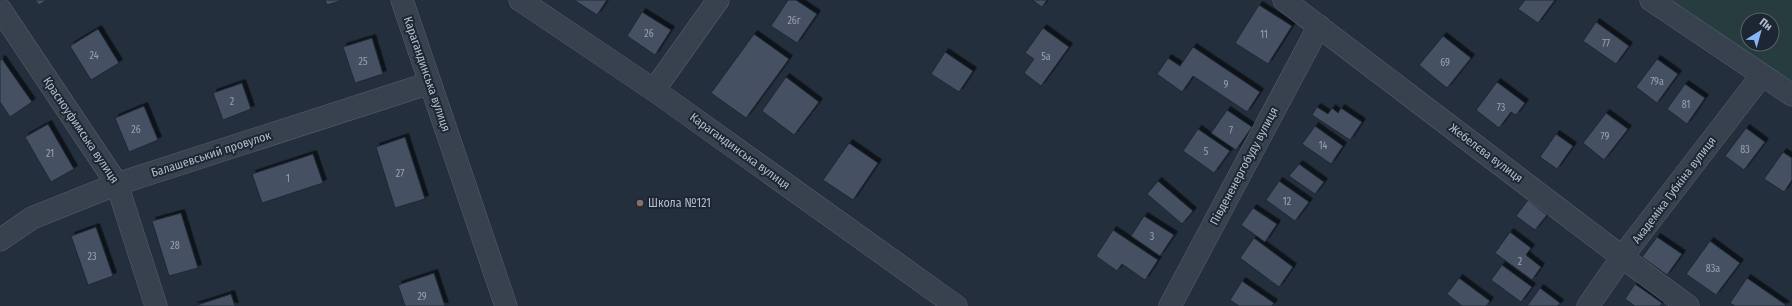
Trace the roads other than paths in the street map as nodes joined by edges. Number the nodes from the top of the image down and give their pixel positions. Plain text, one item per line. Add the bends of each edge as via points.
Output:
1 (402, 0) edge
2 (520, 0) edge
3 (718, 0) edge
4 (1284, 0) edge
5 (1651, 0) edge
6 (0, 9) edge
7 (1319, 26) junction
8 (1762, 75) junction
9 (430, 83) junction
10 (654, 90) junction
11 (1792, 95) edge
12 (117, 184) junction
13 (0, 240) edge
14 (1622, 257) junction
15 (156, 306) edge
16 (506, 306) edge
17 (956, 306) edge
18 (1170, 306) edge
19 (1588, 306) edge
20 (1688, 306) edge

1 - 9 street, Карагандинська вулиця
2 - 10 street, Карагандинська вулиця
3 - 10 street
4 - 7 street, Жебелєва вулиця
5 - 8 street
6 - 12 street, Красноуфимська вулиця
7 - 14 street, Жебелєва вулиця
7 - 18 street, Південенергобуду вулиця
8 - 11 street
8 - 14 street, Академіка Губкіна вулиця
9 - 12 street, Балашевський провулок
9 - 16 street, Карагандинська вулиця
10 - 17 street, Карагандинська вулиця
12 - 13 street, Балашевський провулок via 32,218
12 - 15 street, Красноуфимська вулиця
14 - 19 street, Академіка Губкіна вулиця
14 - 20 street, Жебелєва вулиця

